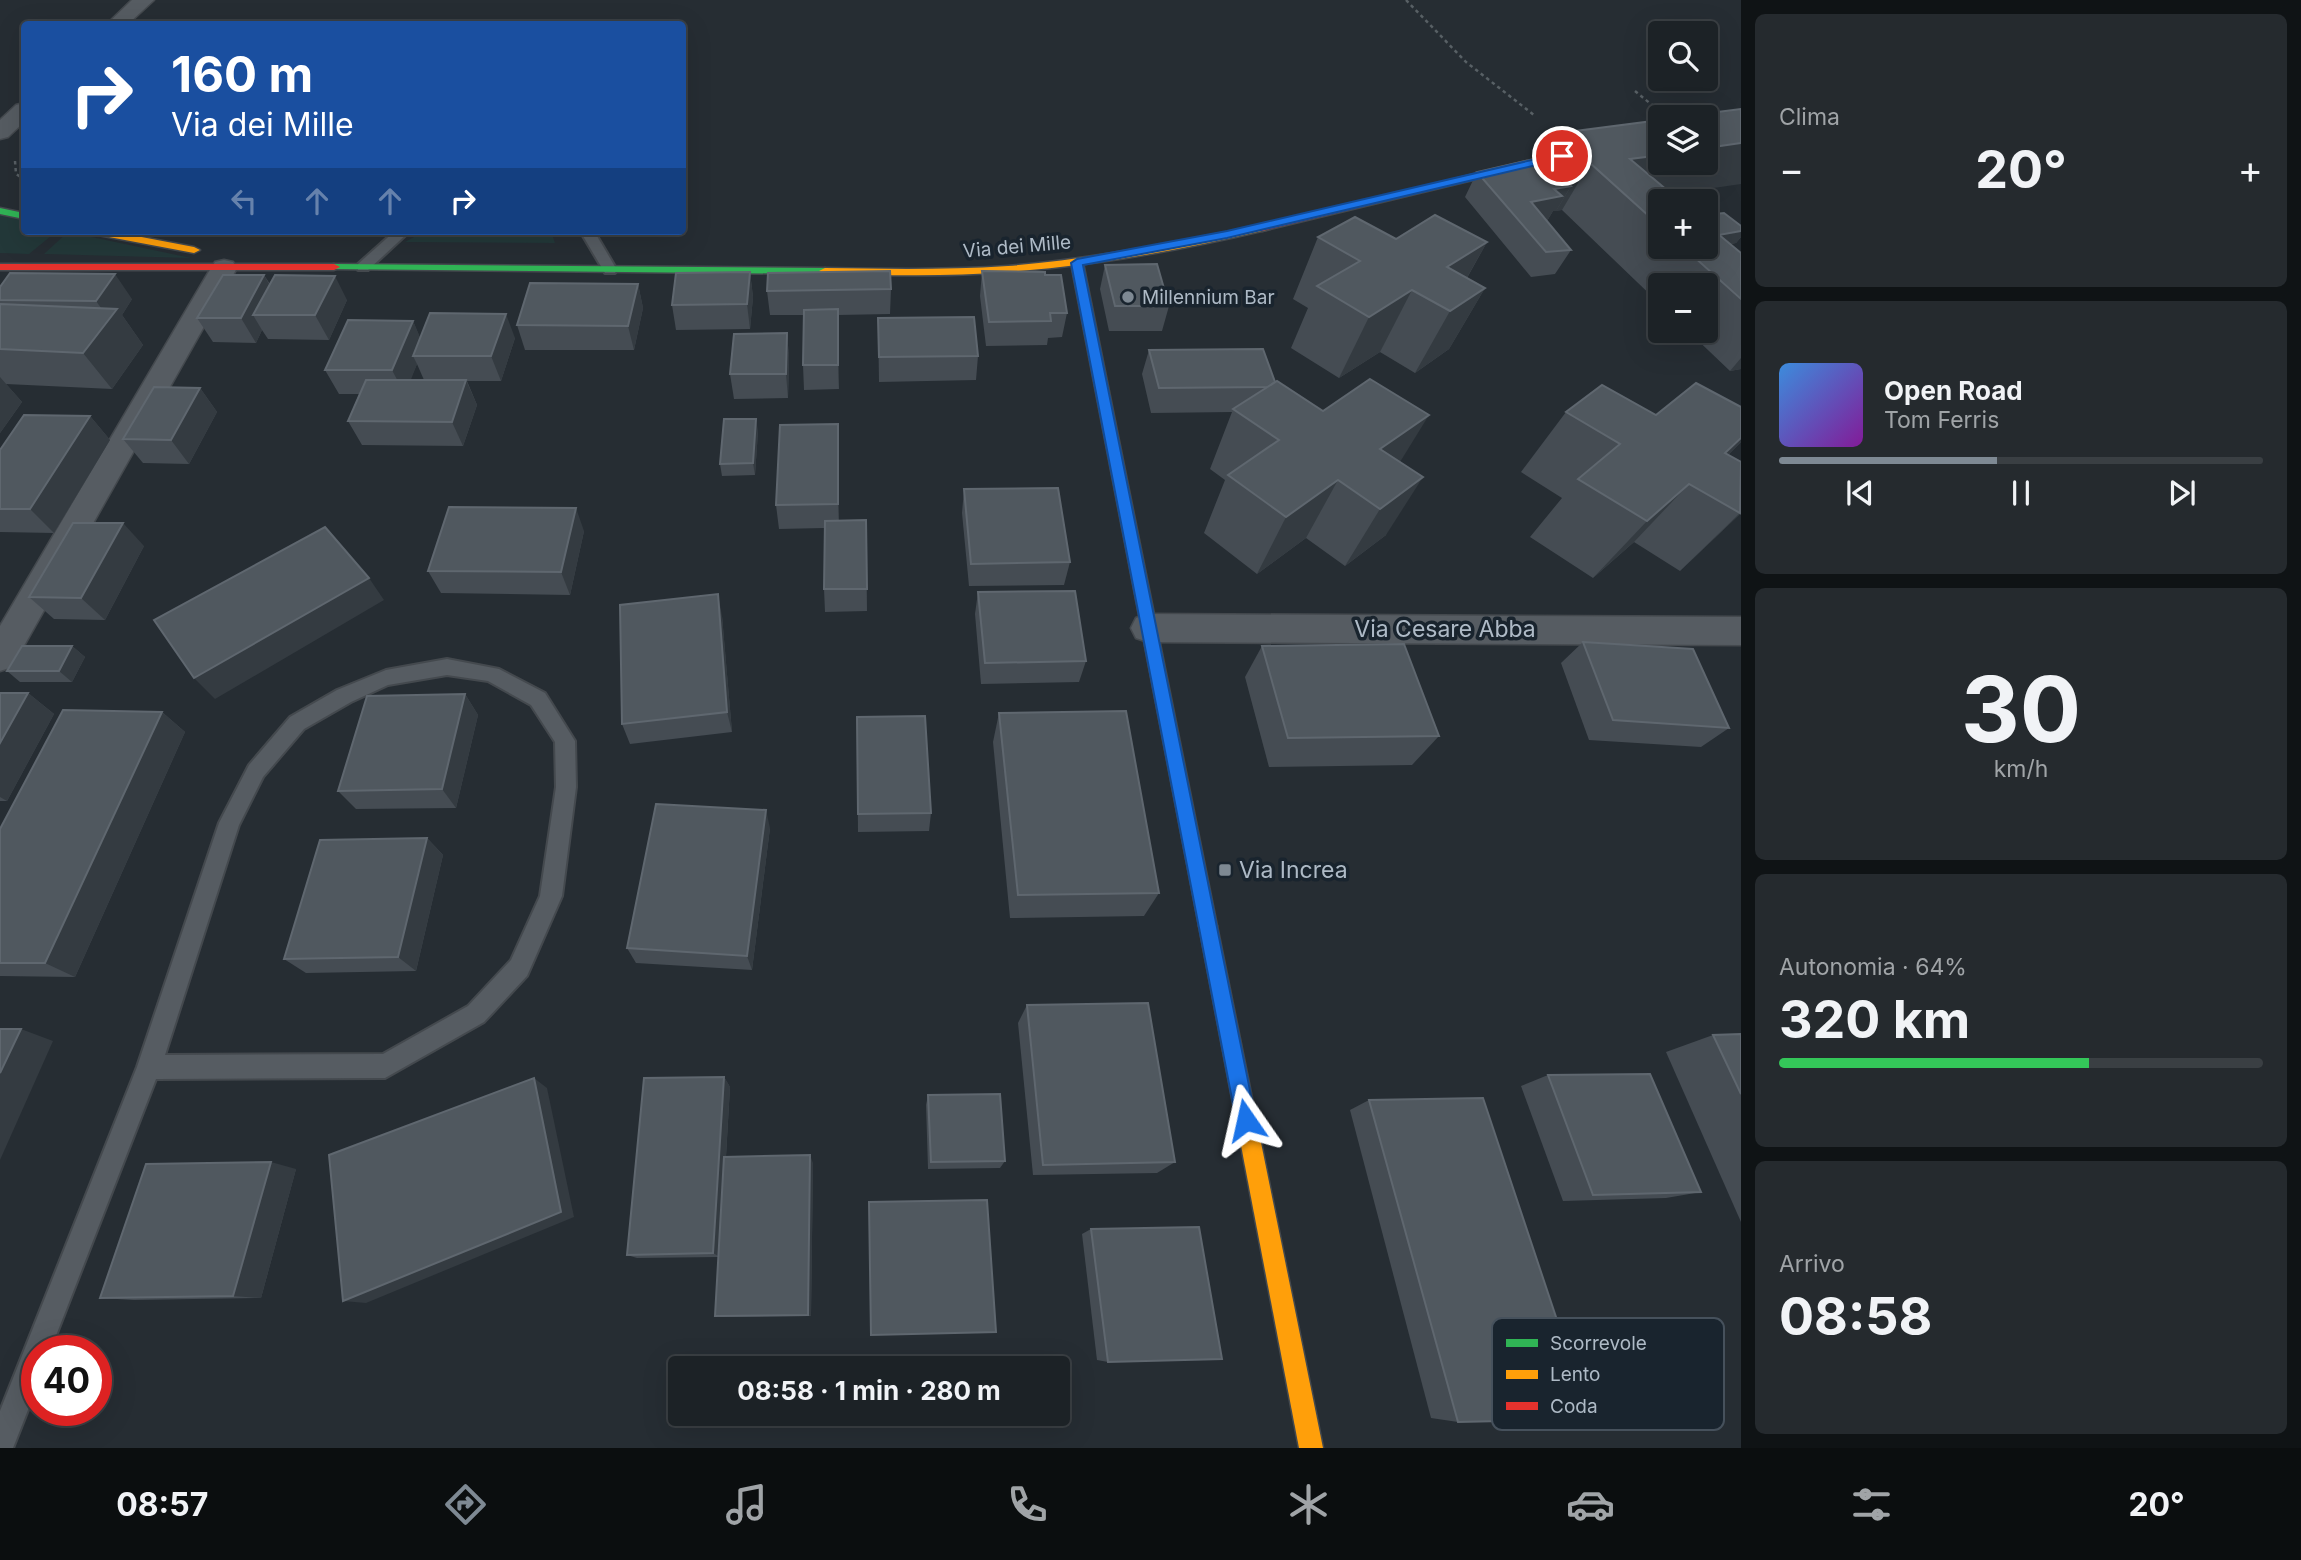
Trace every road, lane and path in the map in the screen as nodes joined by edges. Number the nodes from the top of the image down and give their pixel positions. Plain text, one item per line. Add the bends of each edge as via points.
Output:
1 (144, 0) edge
2 (1406, 0) edge
3 (120, 21) edge
4 (1635, 91) dead end
5 (1653, 105) edge
6 (21, 113) edge
7 (1534, 115) dead end
8 (0, 132) edge
9 (1537, 162) edge
10 (0, 211) edge
11 (21, 215) edge
12 (115, 235) edge
13 (399, 235) edge
14 (589, 235) edge
15 (1077, 263) junction
16 (0, 267) edge
17 (363, 267) junction
18 (225, 268) junction
19 (610, 270) junction
20 (1149, 628) junction
21 (1741, 631) edge
22 (0, 657) edge
23 (149, 1067) junction
24 (43, 1335) edge
25 (21, 1392) edge
26 (0, 1446) edge
27 (1311, 1448) edge

1 - 3 street
2 - 7 path via 1466,62
4 - 5 path
6 - 8 street
9 - 15 main road, Via dei Mille via 1213,237
10 - 11 main road
12 - 17 main road, Via dei Mille via 218,254
13 - 17 lane
14 - 19 lane
15 - 19 main road, Via dei Mille via 968,272
15 - 20 main road
16 - 18 main road, Via dei Mille
17 - 18 main road, Via dei Mille
17 - 19 main road, Via dei Mille
18 - 22 street
20 - 21 street, Via Cesare Abba
20 - 27 main road
23 - 23 lane via 229,823 256,771 297,723 387,678 447,667 492,674 538,699 565,741 566,787 551,895 519,968 476,1014 385,1066
23 - 24 lane
25 - 26 lane

